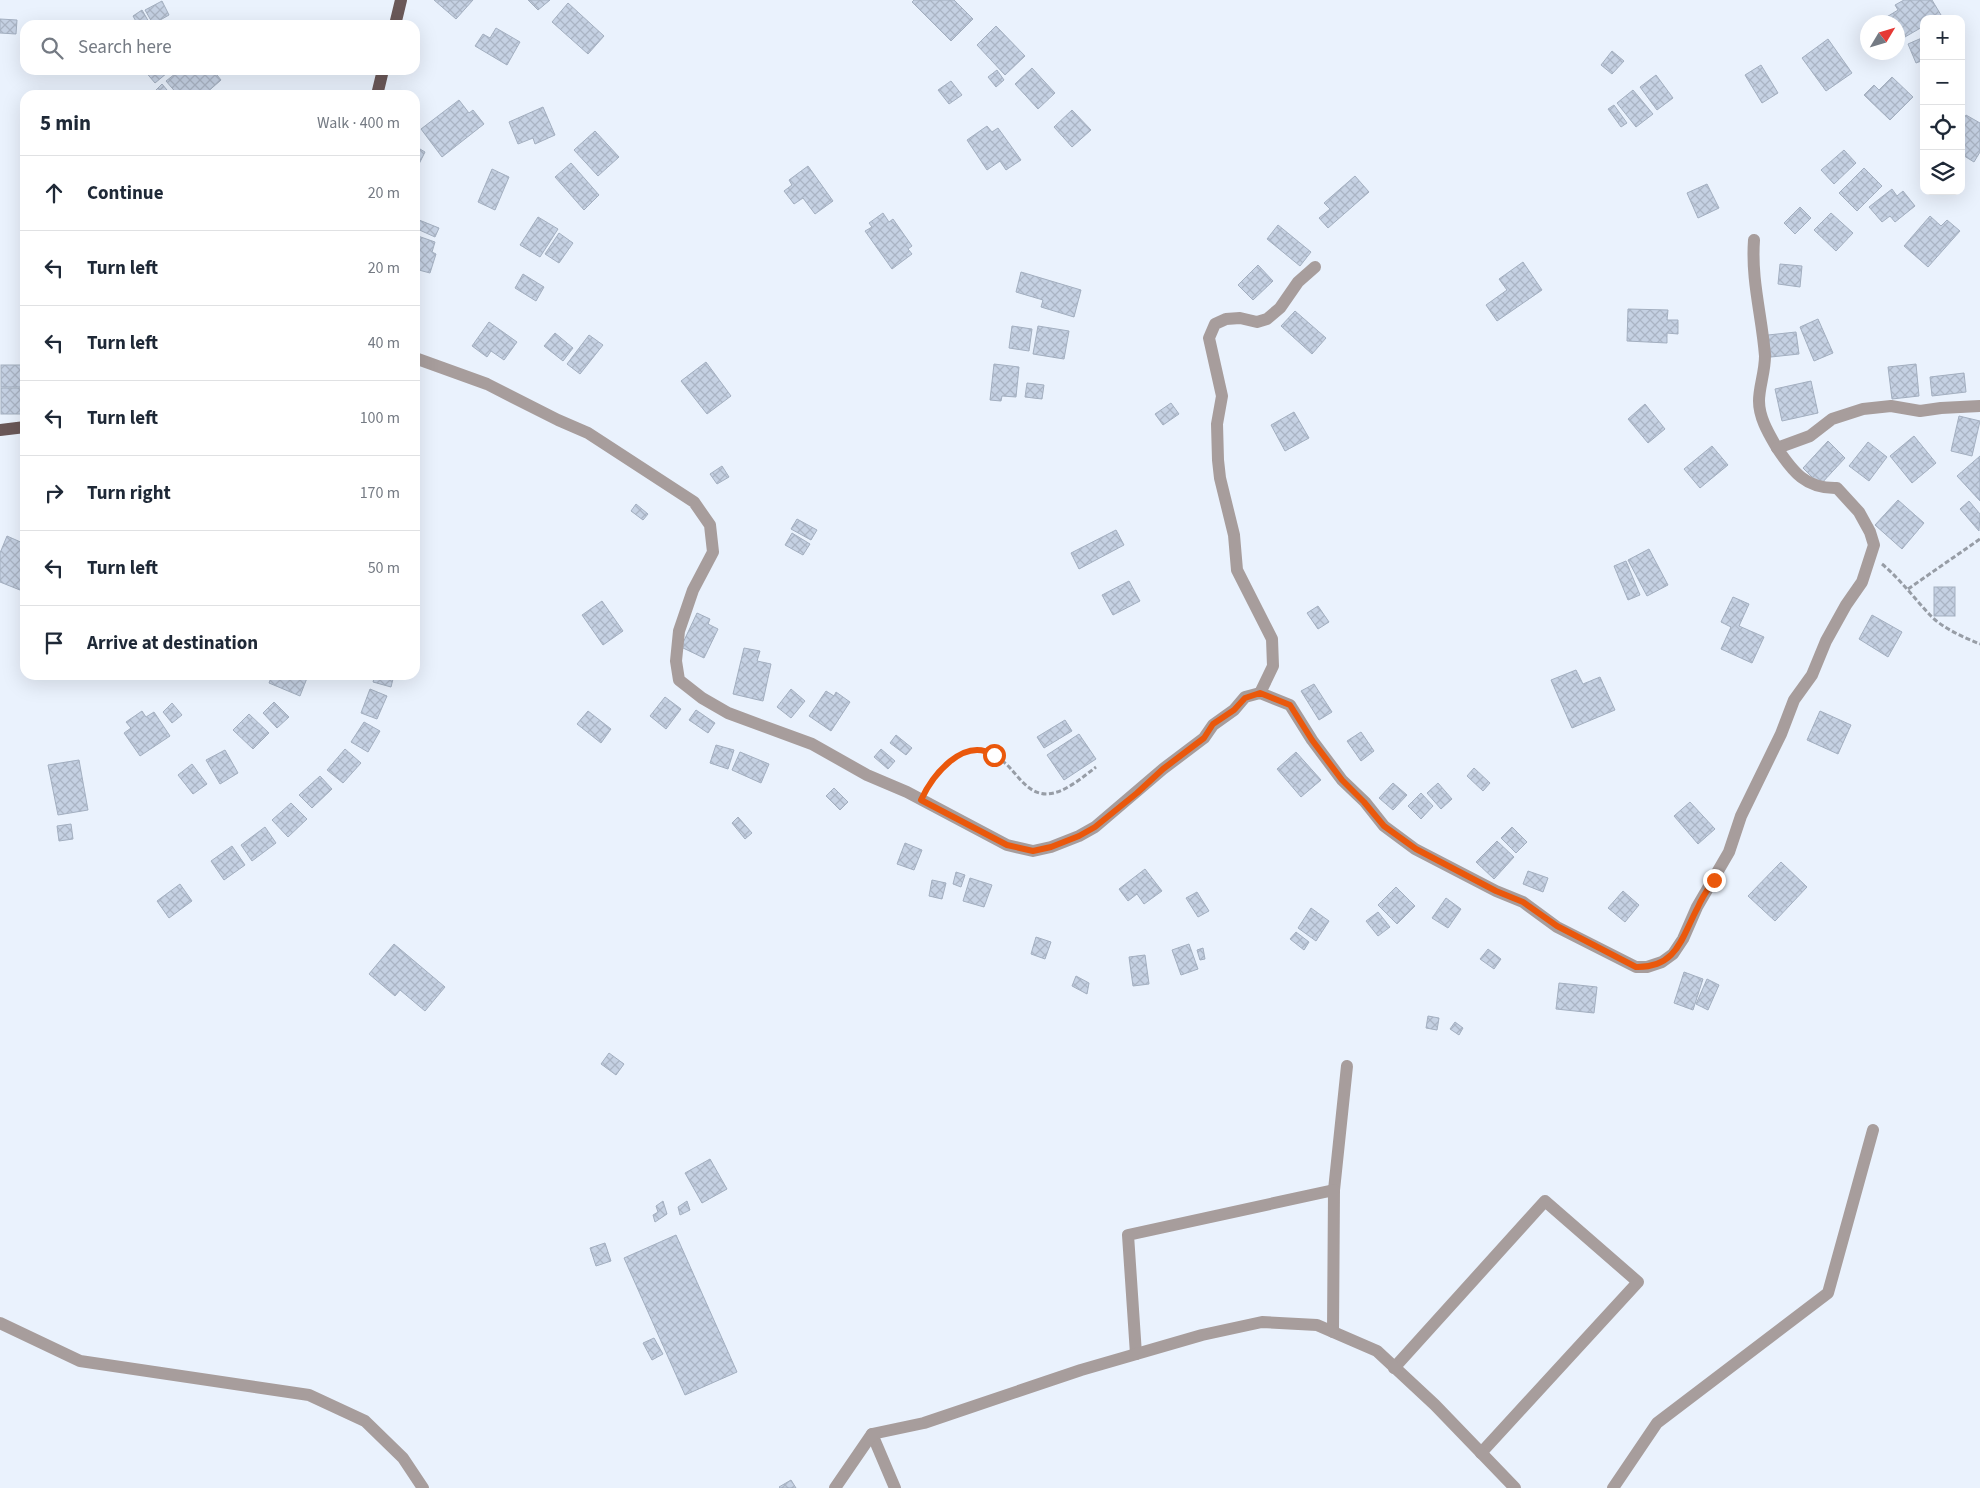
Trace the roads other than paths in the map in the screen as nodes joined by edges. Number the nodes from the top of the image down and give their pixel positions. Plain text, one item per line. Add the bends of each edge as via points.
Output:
1 (402, 0) edge
2 (396, 20) edge
3 (382, 75) edge
4 (378, 90) edge
5 (1754, 240) dead end
6 (1315, 267) dead end
7 (420, 360) edge
8 (1980, 406) edge
9 (20, 428) edge
10 (0, 430) edge
11 (1777, 448) junction
12 (1260, 693) junction
13 (1347, 1066) dead end
14 (1873, 1130) dead end
15 (1334, 1190) junction
16 (0, 1323) edge
17 (1333, 1332) junction
18 (1136, 1354) junction
19 (1394, 1368) junction
20 (872, 1434) junction
21 (1481, 1453) junction
22 (423, 1488) edge
23 (835, 1488) edge
24 (895, 1488) edge
25 (1515, 1488) edge
26 (1613, 1488) edge

1 - 2 main road
3 - 4 main road
5 - 11 street via 1753,276 1765,357 1759,402 1765,426
6 - 12 street via 1267,319 1256,322 1226,318 1215,324 1209,338 1222,396 1217,424 1218,460 1234,535 1237,570 1272,639 1273,666
7 - 12 street via 487,384 588,433 694,502 710,525 713,552 693,590 679,631 676,661 679,680 728,713 812,744 1007,845 1033,851 1051,847 1095,827 1204,738 1213,724 1245,698
8 - 11 street via 1920,411 1891,406 1863,409 1832,419 1810,436
9 - 10 main road
11 - 12 street via 1790,468 1808,482 1822,488 1837,488 1859,512 1874,545 1862,582 1826,641 1812,675 1794,700 1741,816 1729,852 1697,907 1684,939 1662,962 1636,967 1557,926 1523,902 1416,849 1384,826 1342,780 1290,705
13 - 15 street
14 - 26 street via 1828,1293 1657,1423
15 - 17 street
15 - 18 street via 1128,1234
16 - 22 street via 80,1361 308,1394 365,1422 403,1458
17 - 18 street via 1317,1325 1262,1322
17 - 19 street via 1377,1352
18 - 20 street via 924,1423
19 - 21 street
19 - 21 street via 1545,1201 1638,1282
20 - 23 street
20 - 24 street
21 - 25 street

